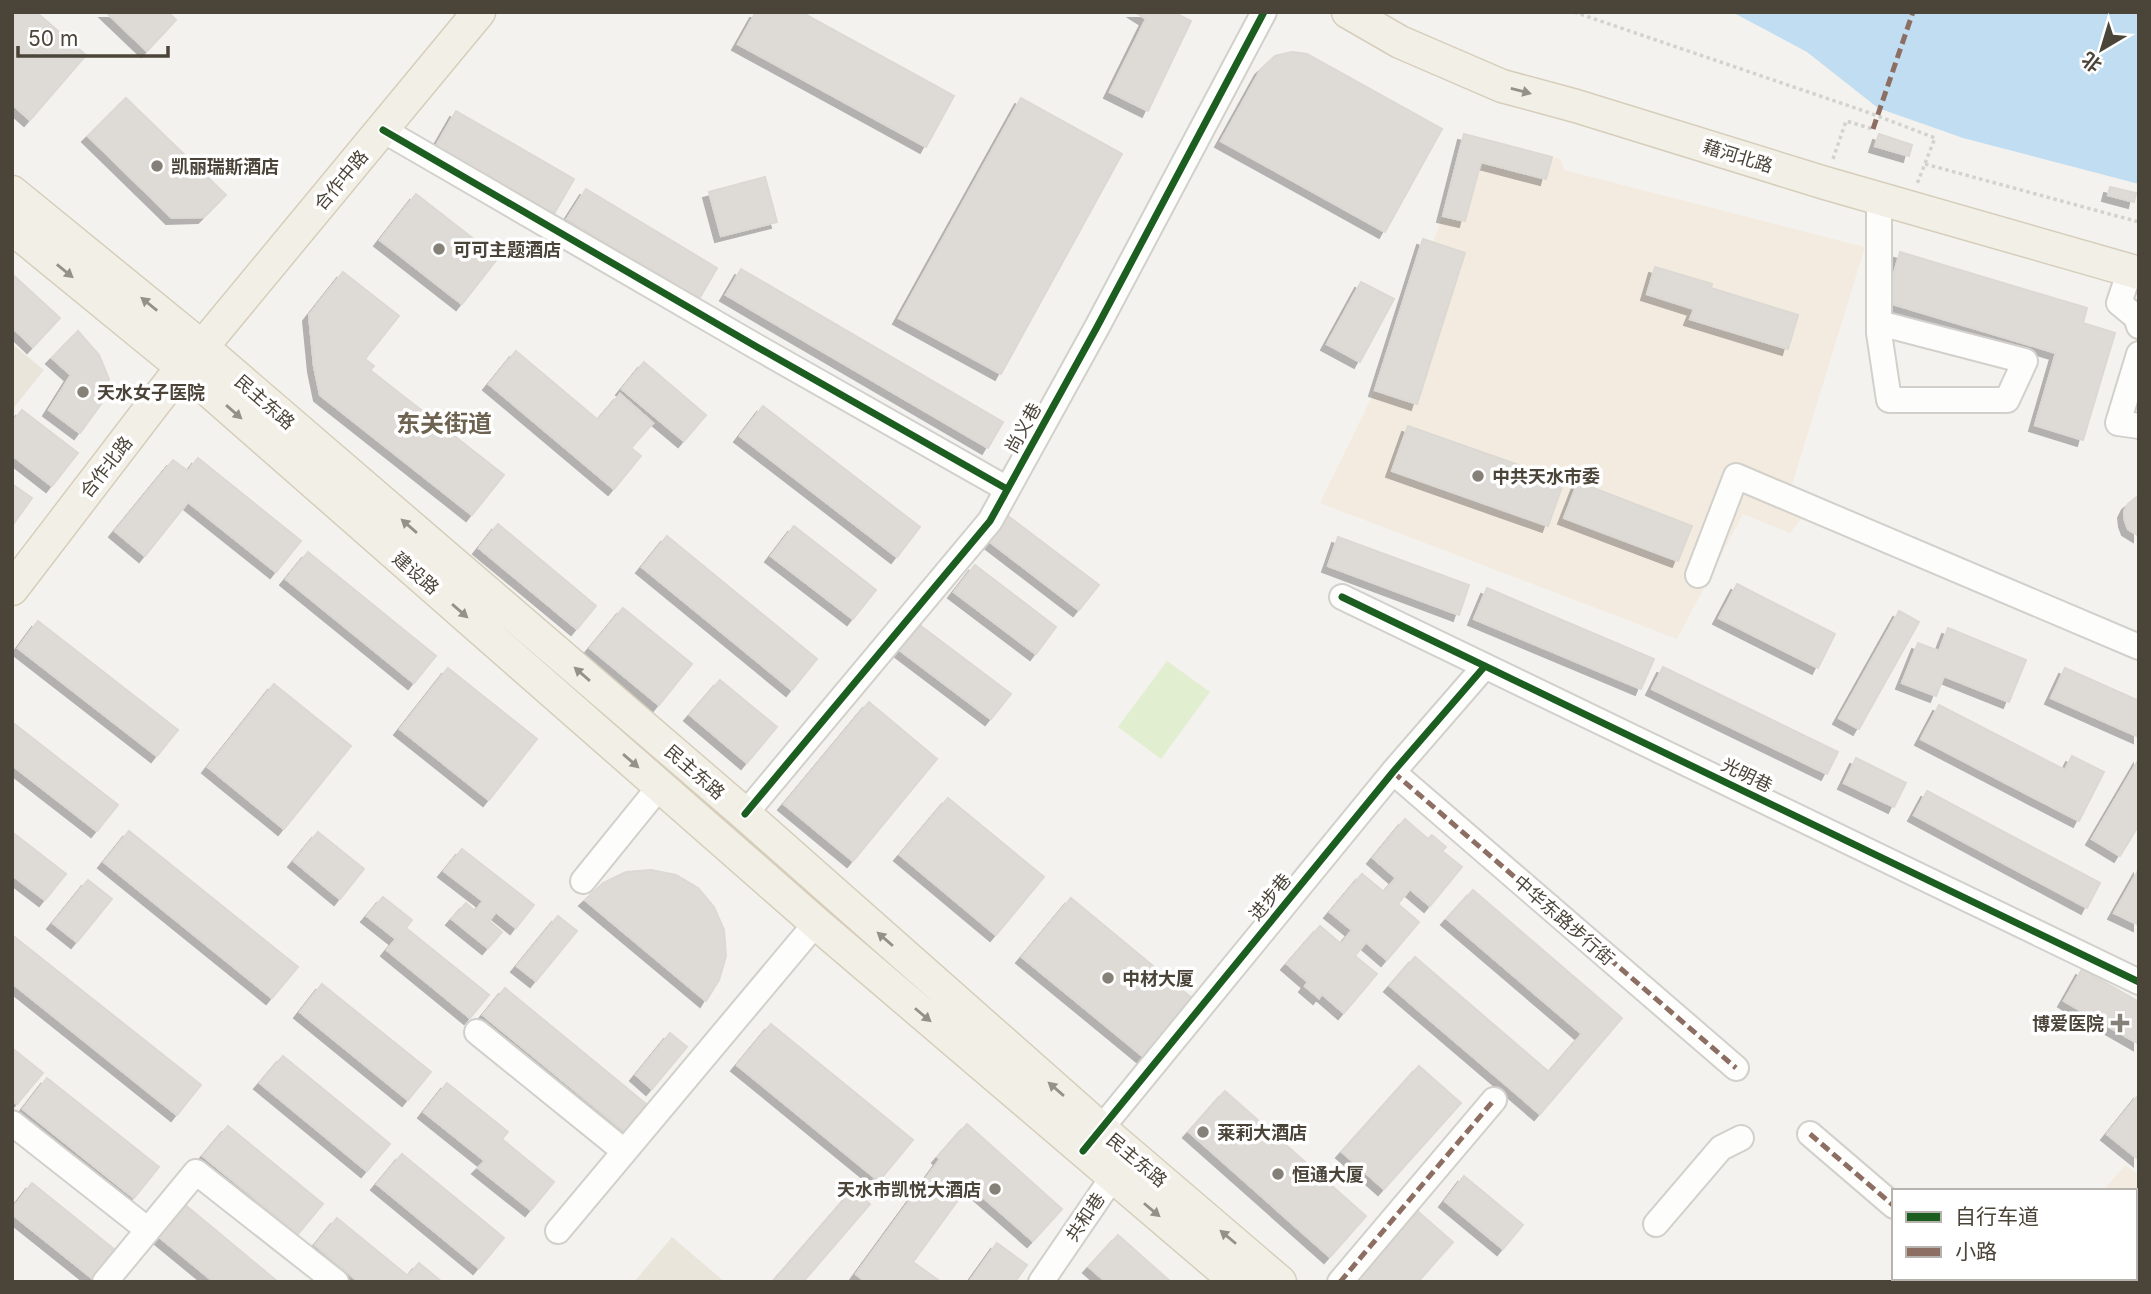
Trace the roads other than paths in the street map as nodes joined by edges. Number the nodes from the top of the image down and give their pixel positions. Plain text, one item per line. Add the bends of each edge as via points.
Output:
1 (480, 12) edge
2 (1264, 12) edge
3 (1348, 12) edge
4 (1389, 12) edge
5 (383, 130) junction
6 (12, 192) edge
7 (1879, 199) junction
8 (12, 228) edge
9 (2136, 265) edge
10 (1879, 323) junction
11 (2139, 326) edge
12 (2139, 354) edge
13 (192, 357) junction
14 (2139, 426) edge
15 (1007, 489) junction
16 (1698, 575) dead end
17 (12, 589) edge
18 (1342, 597) dead end
19 (2139, 648) edge
20 (1485, 666) junction
21 (1393, 772) junction
22 (660, 786) junction
23 (745, 814) junction
24 (583, 881) dead end
25 (816, 923) junction
26 (2139, 982) edge
27 (477, 1032) dead end
28 (1736, 1068) dead end
29 (1494, 1100) dead end
30 (12, 1123) edge
31 (1810, 1134) dead end
32 (1741, 1138) dead end
33 (1092, 1140) junction
34 (624, 1151) junction
35 (1121, 1165) junction
36 (1892, 1204) edge
37 (1656, 1224) dead end
38 (148, 1230) junction
39 (558, 1231) dead end
40 (105, 1282) edge
41 (336, 1282) edge
42 (1041, 1282) edge
43 (1237, 1282) edge
44 (1280, 1282) edge
45 (1340, 1282) edge

1 - 5 main road, 合作中路
2 - 15 street, 尚义巷
3 -> 7 main road, 藉河北路 via 1400,42 1502,86
4 - 9 main road, 藉河北路 via 1497,61 1831,165 1920,176
5 - 13 main road, 合作中路
5 - 15 street
13 -> 6 main road, 建设路
7 - 9 main road, 藉河北路
7 - 10 street
8 -> 13 main road, 建设路
9 - 11 street via 2119,303 2136,317
10 - 10 street via 1889,400 2007,400 2025,361
12 - 14 street via 2118,423
13 - 17 main road, 合作北路
13 -> 22 main road, 建设路
23 -> 13 main road, 民主东路
15 - 23 street, 尚义巷 via 990,521
16 - 19 street via 1736,476
18 - 20 street, 光明巷
20 - 21 street, 进步巷
20 - 26 street, 光明巷
21 - 28 street, 中华东路步行街
21 - 33 street, 进步巷
22 - 24 street
22 - 25 main road, 建设路
33 -> 23 main road, 民主东路
25 -> 33 main road, 民主东路
25 - 34 street
27 - 34 street
29 - 45 street
30 - 38 street
31 - 36 street
32 - 37 street via 1721,1148
33 - 35 main road, 民主东路
34 - 39 street
35 - 42 street, 共和巷
35 -> 43 main road, 民主东路
44 -> 35 main road, 民主东路
38 - 40 street
38 - 41 street via 196,1172

